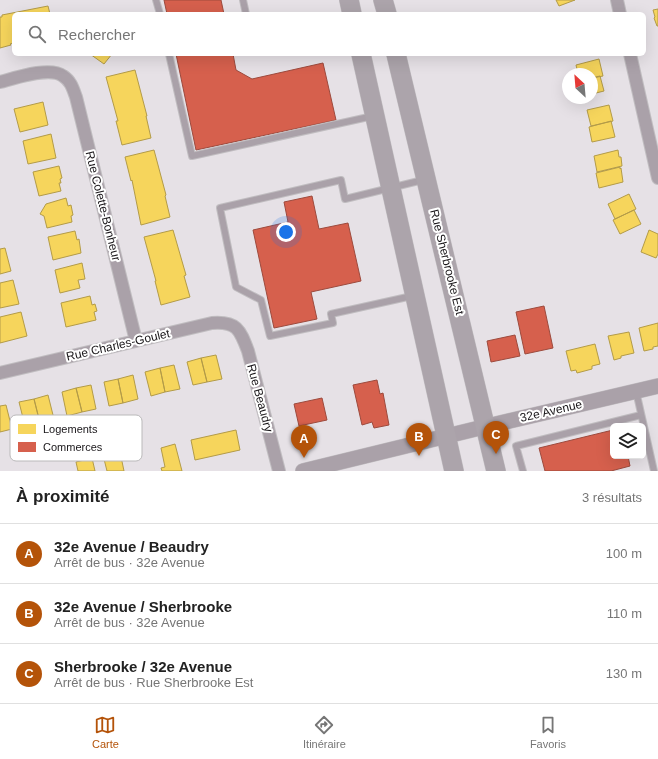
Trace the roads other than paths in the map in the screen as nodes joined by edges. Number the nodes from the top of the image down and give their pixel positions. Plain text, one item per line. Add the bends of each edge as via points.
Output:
1 (156, 0) edge
2 (243, 0) edge
3 (349, 0) edge
4 (383, 0) edge
5 (617, 0) edge
6 (159, 12) edge
7 (246, 12) edge
8 (352, 12) edge
9 (386, 12) edge
10 (620, 12) edge
11 (169, 56) edge
12 (361, 56) edge
13 (396, 56) edge
14 (630, 56) edge
15 (0, 82) edge
16 (375, 116) junction
17 (658, 178) edge
18 (427, 180) junction
19 (391, 188) junction
20 (415, 295) junction
21 (235, 327) joint
22 (136, 341) junction
23 (0, 373) edge
24 (658, 386) edge
25 (636, 391) junction
26 (641, 415) junction
27 (486, 426) junction
28 (446, 436) junction
29 (652, 470) edge
30 (279, 471) edge
31 (303, 471) edge
32 (454, 471) edge
33 (496, 471) edge
34 (523, 471) edge

1 - 6 lane
2 - 7 lane
3 - 8 main road
4 - 9 main road
5 - 10 street
11 - 16 lane via 192,156
12 - 16 main road
13 - 18 main road, Rue Sherbrooke Est
14 - 17 street
15 - 22 street, Rue Colette-Bonheur via 51,72 63,75 72,85
16 - 19 main road
18 - 19 lane
18 - 27 main road, Rue Sherbrooke Est
19 - 20 main road
19 - 20 lane via 346,199 342,180 220,208 236,287 262,300 270,336 333,323 331,314
20 - 28 main road
21 - 22 street, Rue Charles-Goulet via 224,322 212,323
21 - 30 street, Rue Beaudry via 248,351
22 - 23 street, Rue Charles-Goulet
24 - 25 street, 32e Avenue
25 - 26 lane
25 - 27 street, 32e Avenue
26 - 29 lane
26 - 34 lane via 516,446
27 - 28 street, 32e Avenue
27 - 33 main road, Rue Sherbrooke Est
28 - 31 street, 32e Avenue
28 - 32 main road

